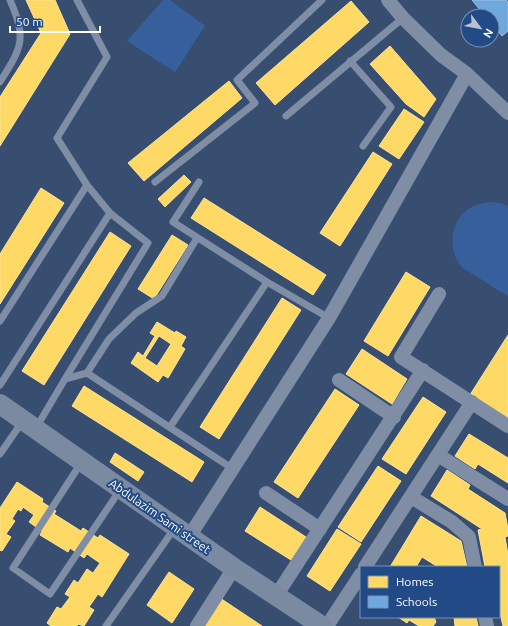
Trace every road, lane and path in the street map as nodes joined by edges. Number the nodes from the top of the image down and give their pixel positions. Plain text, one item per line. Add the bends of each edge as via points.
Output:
1 (10, 0) edge
2 (77, 0) edge
3 (322, 0) edge
4 (388, 0) edge
5 (403, 18) junction
6 (350, 61) junction
7 (467, 74) junction
8 (0, 82) edge
9 (508, 113) edge
10 (286, 116) dead end
11 (363, 146) dead end
12 (155, 182) dead end
13 (199, 182) dead end
14 (87, 185) junction
15 (110, 213) junction
16 (197, 238) junction
17 (267, 282) junction
18 (439, 294) dead end
19 (329, 318) junction
20 (0, 321) edge
21 (424, 370) junction
22 (87, 373) junction
23 (65, 380) junction
24 (339, 380) dead end
25 (0, 385) edge
26 (472, 402) junction
27 (0, 404) edge
28 (394, 417) junction
29 (29, 424) junction
30 (170, 426) junction
31 (508, 426) edge
32 (0, 454) edge
33 (438, 455) junction
34 (82, 461) junction
35 (233, 469) junction
36 (121, 489) junction
37 (266, 493) dead end
38 (411, 498) junction
39 (508, 499) edge
40 (320, 529) junction
41 (182, 532) junction
42 (367, 566) edge
43 (475, 566) edge
44 (234, 568) junction
45 (360, 576) edge
46 (276, 596) junction
47 (106, 626) edge
48 (197, 626) edge
49 (322, 626) edge
50 (327, 626) edge

1 - 8 lane via 21,35 19,50
2 - 14 lane via 107,57 57,138
3 - 12 lane via 237,80 255,103
4 - 5 street
5 - 6 lane
5 - 7 street via 441,55
6 - 10 lane
6 - 11 lane via 391,107
7 - 9 street
7 - 19 street
13 - 16 lane via 173,222
14 - 15 lane
14 - 20 lane
15 - 23 lane via 148,243
15 - 25 lane
16 - 17 lane
16 - 22 lane via 162,296 136,313 108,339
17 - 19 lane
17 - 30 lane
18 - 21 street via 401,357
19 - 35 street
21 - 26 street
21 - 28 street
22 - 23 lane
22 - 30 lane
23 - 29 lane
24 - 28 street
26 - 31 street
26 - 33 street
27 - 29 street, Abdulazim Sami street
28 - 40 street
29 - 32 lane
29 - 34 street, Abdulazim Sami street
30 - 35 lane
33 - 38 street
33 - 39 street
34 - 36 street, Abdulazim Sami street
34 - 36 lane via 13,568 50,594
35 - 41 street
36 - 41 street, Abdulazim Sami street
37 - 40 street
38 - 42 street
38 - 43 street via 452,522 469,537
40 - 46 street
41 - 44 street, Abdulazim Sami street
41 - 47 lane
44 - 46 street, Abdulazim Sami street
44 - 48 street
45 - 50 street
46 - 49 street, Abdulazim Sami street

